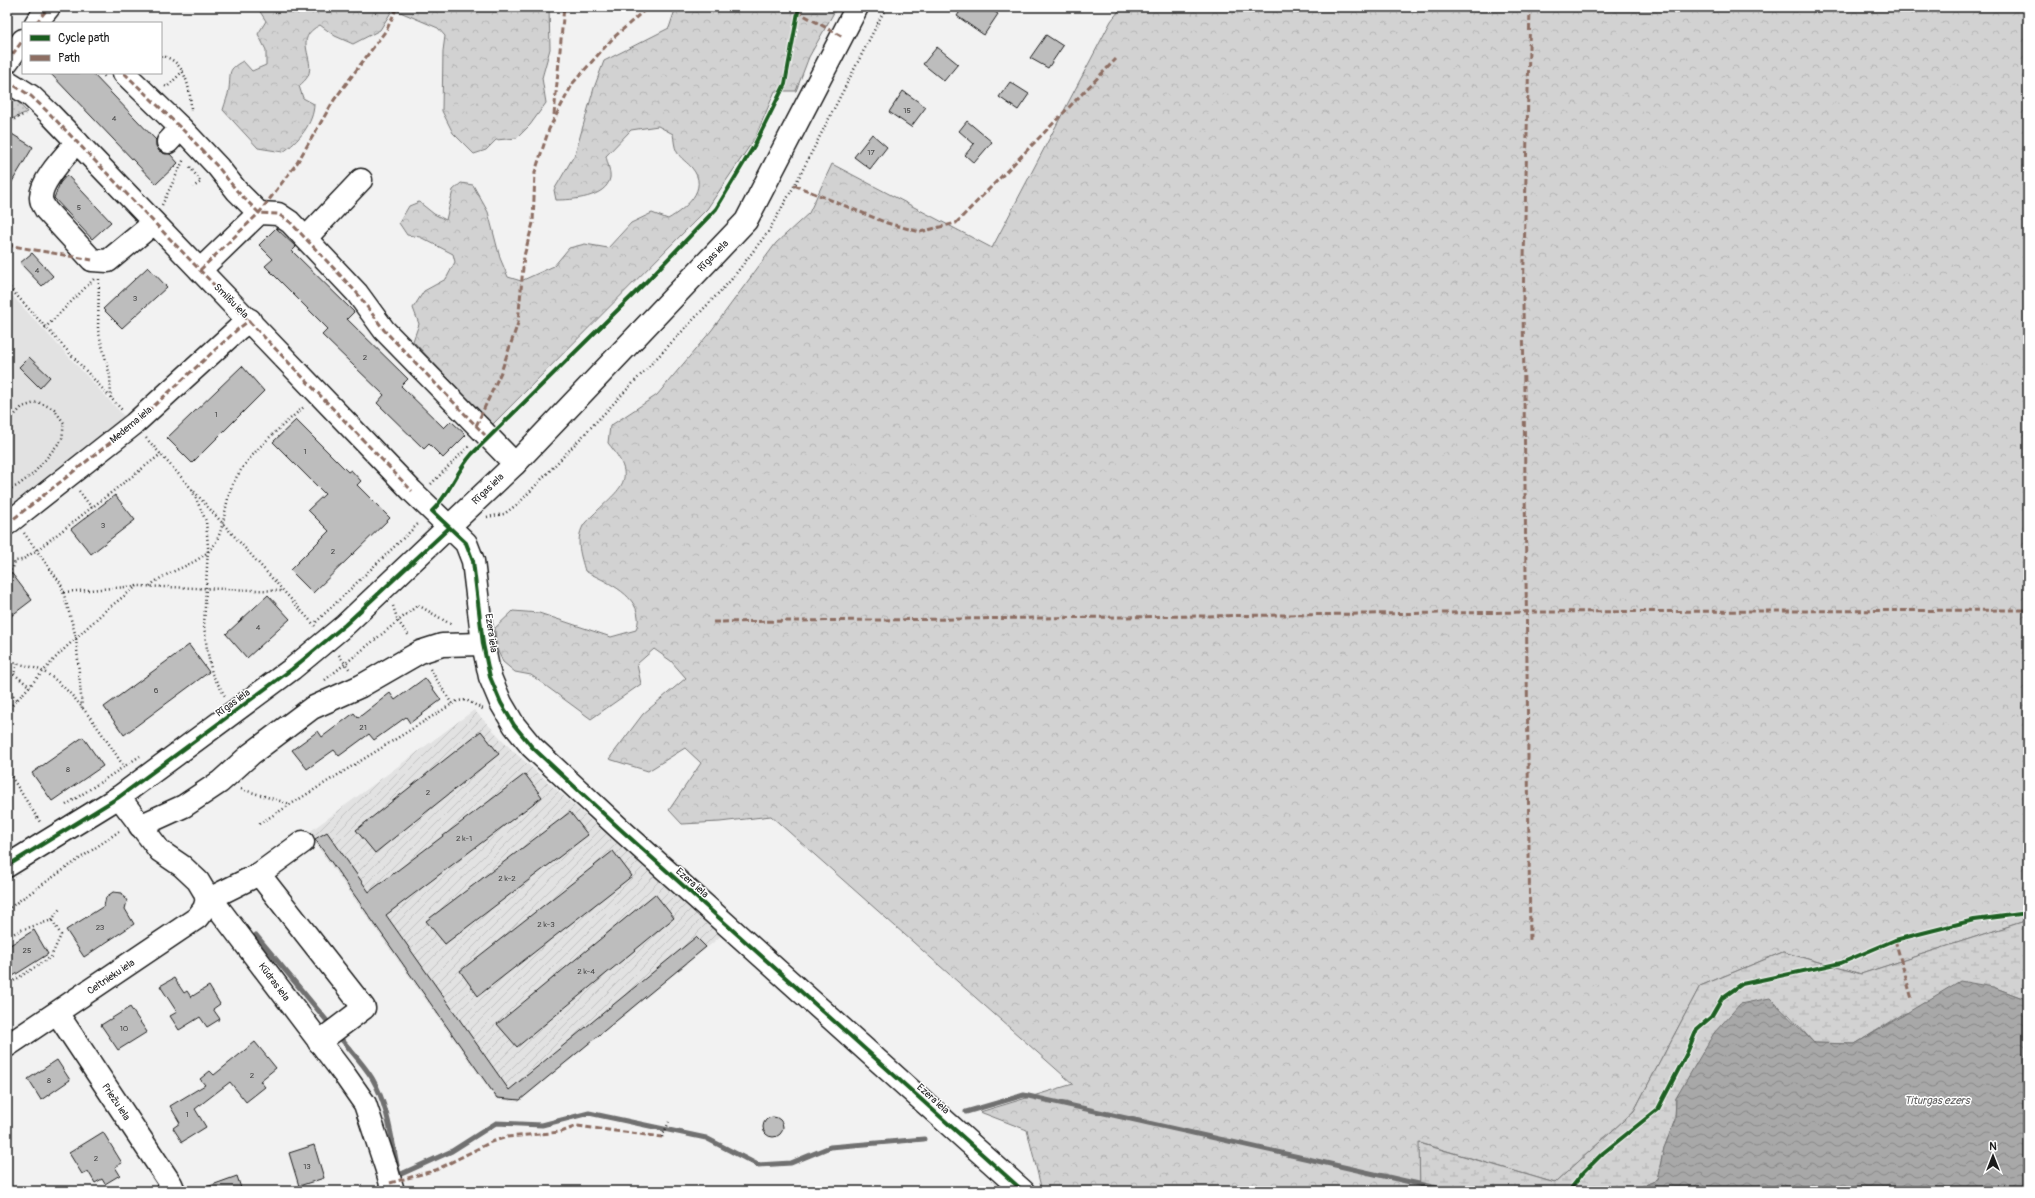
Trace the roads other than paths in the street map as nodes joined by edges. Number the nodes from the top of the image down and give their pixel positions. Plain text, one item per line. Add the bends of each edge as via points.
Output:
1 (49, 7) edge
2 (857, 7) edge
3 (37, 22) edge
4 (22, 41) edge
5 (7, 62) edge
6 (121, 78) edge
7 (7, 81) edge
8 (77, 142) junction
9 (361, 180) dead end
10 (259, 213) junction
11 (154, 223) junction
12 (306, 238) junction
13 (200, 270) junction
14 (250, 320) junction
15 (515, 464) junction
16 (10, 522) edge
17 (449, 528) junction
18 (483, 644) junction
19 (119, 797) junction
20 (140, 826) junction
21 (303, 842) dead end
22 (7, 866) edge
23 (259, 874) junction
24 (207, 900) junction
25 (57, 1013) junction
26 (320, 1042) junction
27 (7, 1046) edge
28 (174, 1191) edge
29 (393, 1191) edge
30 (1023, 1191) edge

1 - 3 street
2 - 15 street, Rīgas iela via 746,221
4 - 5 street
6 - 10 street via 152,100 178,134 218,167
7 - 8 street, Smilšu iela via 31,96
8 - 11 street, Smilšu iela
8 - 11 street via 45,183 41,201 46,210 92,260 108,261
9 - 12 street
10 - 12 street via 278,214
10 - 13 street
11 - 13 street, Smilšu iela
12 - 15 street via 357,293 384,330
13 - 14 street, Smilšu iela
14 - 16 street, Medema iela via 134,424
14 - 17 street, Smilšu iela
15 - 17 street, Rīgas iela
17 - 18 street, Ezera iela via 466,544 473,562
17 - 19 street, Rīgas iela via 292,670
18 - 20 street via 442,645 420,652 361,686 312,708 251,754 220,782 184,806
18 - 30 street, Ezera iela via 490,677 501,703 514,725 532,747 613,823
19 - 20 street, Kūdras iela
19 - 22 street, Rīgas iela
20 - 24 street, Kūdras iela via 160,851 198,881
21 - 23 street
23 - 24 street
23 - 26 street via 364,1008
24 - 25 street, Celtnieku iela via 197,918
24 - 26 street, Kūdras iela via 219,909
25 - 27 street, Celtnieku iela
25 - 28 street, Priežu iela
26 - 29 street, Kūdras iela via 365,1104

